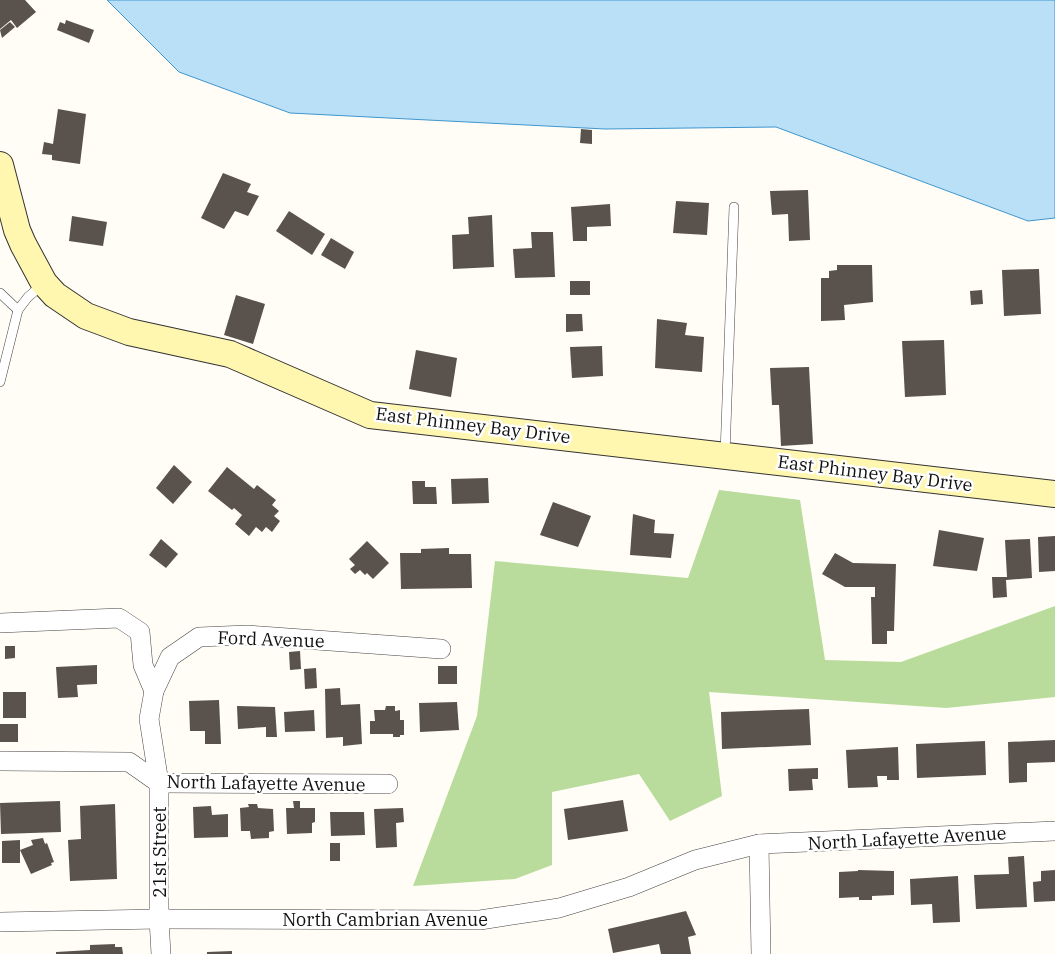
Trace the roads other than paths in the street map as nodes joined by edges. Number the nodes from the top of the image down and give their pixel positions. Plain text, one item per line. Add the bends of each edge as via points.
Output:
1 (0, 165) edge
2 (734, 207) dead end
3 (44, 283) junction
4 (0, 292) edge
5 (18, 310) junction
6 (0, 382) edge
7 (725, 455) junction
8 (1055, 494) edge
9 (0, 623) edge
10 (441, 650) dead end
11 (154, 691) junction
12 (0, 761) edge
13 (159, 783) junction
14 (388, 784) dead end
15 (1055, 831) edge
16 (758, 844) junction
17 (159, 919) junction
18 (0, 922) edge
19 (161, 954) edge
20 (761, 954) edge

1 - 3 street, East Phinney Bay Drive via 17,230
2 - 7 lane
3 - 5 lane
3 - 7 street, East Phinney Bay Drive via 55,295 86,316 130,332 230,354 370,415
4 - 5 lane
5 - 6 lane
7 - 8 street, East Phinney Bay Drive
9 - 11 street via 119,618 140,632 143,665
10 - 11 street, Ford Avenue via 247,635 199,637 170,657
11 - 13 street, 21st Street via 149,718
12 - 13 street, North Lafayette Avenue via 129,762
13 - 14 street, North Lafayette Avenue
13 - 17 street, 21st Street
15 - 16 street, North Lafayette Avenue
16 - 17 street, North Cambrian Avenue via 695,860 630,887 558,908 480,920
16 - 20 street
17 - 18 street, North Cambrian Avenue
17 - 19 street, 21st Street

